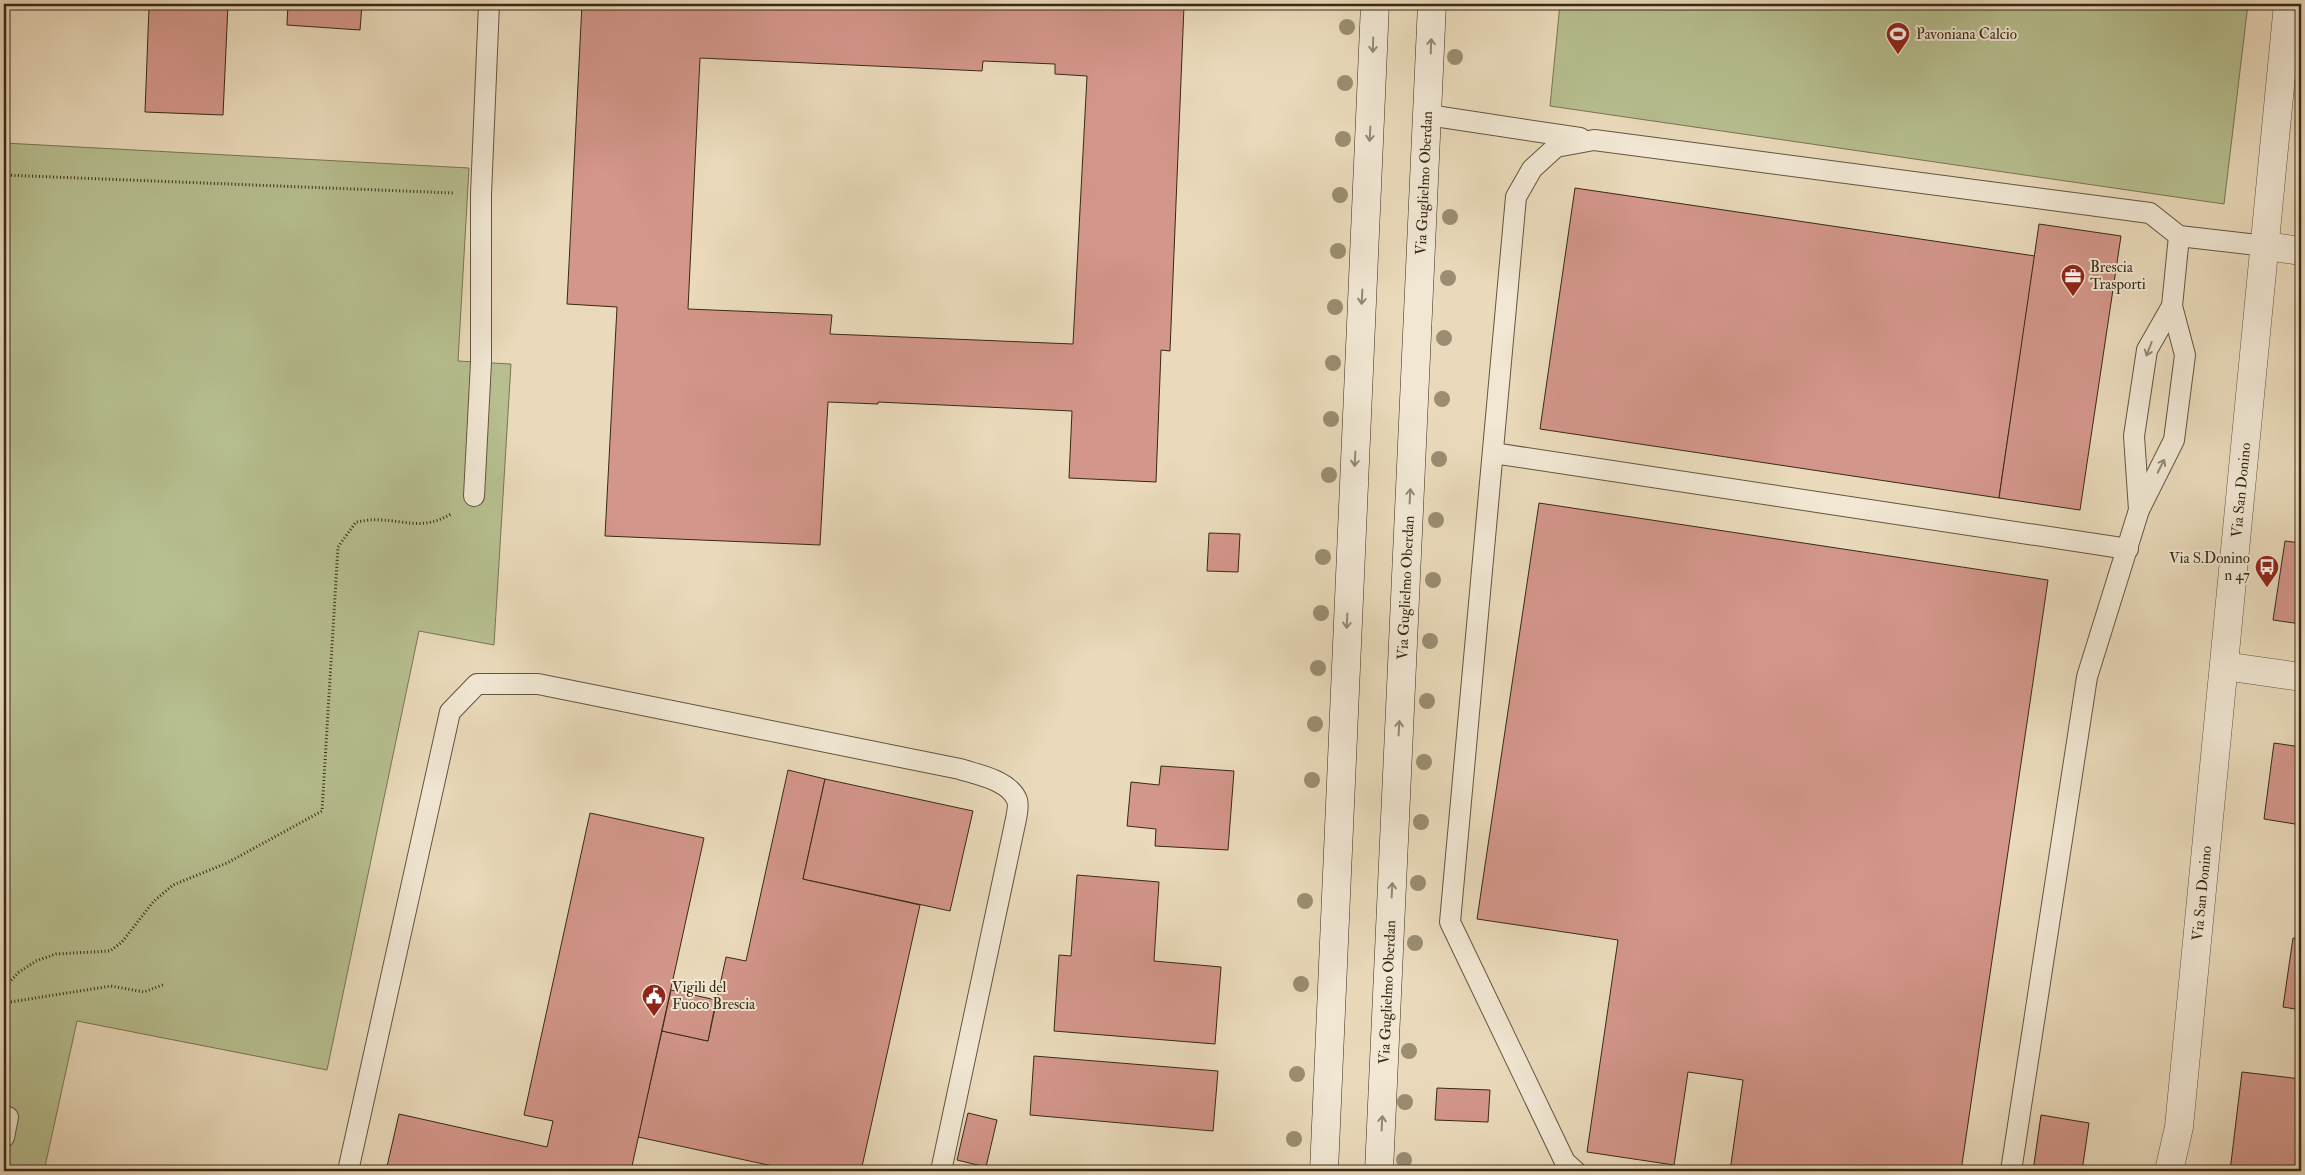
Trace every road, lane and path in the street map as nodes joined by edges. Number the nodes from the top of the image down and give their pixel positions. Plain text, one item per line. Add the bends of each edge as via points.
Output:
1 (489, 4) edge
2 (1375, 4) edge
3 (1432, 4) edge
4 (2288, 4) edge
5 (1428, 115) junction
6 (1594, 140) junction
7 (4, 175) edge
8 (458, 193) dead end
9 (2179, 236) junction
10 (2266, 246) junction
11 (2301, 251) edge
12 (2172, 306) junction
13 (1493, 453) junction
14 (474, 496) joint
15 (2140, 510) junction
16 (2128, 549) junction
17 (2224, 666) junction
18 (2301, 677) edge
19 (165, 984) dead end
20 (4, 988) edge
21 (4, 1003) edge
22 (8, 1117) dead end
23 (2179, 1127) junction
24 (4, 1137) edge
25 (348, 1171) edge
26 (941, 1171) edge
27 (1324, 1171) edge
28 (1379, 1171) edge
29 (1575, 1171) edge
30 (2011, 1171) edge
31 (2169, 1171) edge
32 (2181, 1171) edge

1 - 14 lane via 481,194 481,362
2 -> 27 main road
5 -> 3 main road, Via Guglielmo Oberdan
4 - 10 main road, Via San Donino
5 - 6 lane
28 -> 5 main road, Via Guglielmo Oberdan
6 - 9 lane via 2150,213
6 - 13 lane via 1556,147 1532,169 1516,197
7 - 8 path
9 - 10 lane
9 - 12 lane
10 - 11 main road
10 - 17 main road, Via San Donino
12 -> 15 lane via 2147,350 2134,436
15 -> 12 lane via 2174,440 2186,354
13 - 16 lane
13 - 29 lane via 1450,922 1565,1162
14 - 20 path via 441,520 421,525 378,520 356,522 338,547 322,811 227,864 173,885 153,902 122,942 110,951 56,954 19,972
15 - 16 lane
16 - 30 lane via 2087,677
17 - 18 main road
17 - 23 main road, Via San Donino
19 - 21 path via 144,992 111,986
22 - 24 lane
23 - 31 main road, Via San Donino
23 - 32 main road, Via San Donino
25 - 26 lane via 450,712 477,684 538,684 960,769 1011,789 1018,802 1016,819

